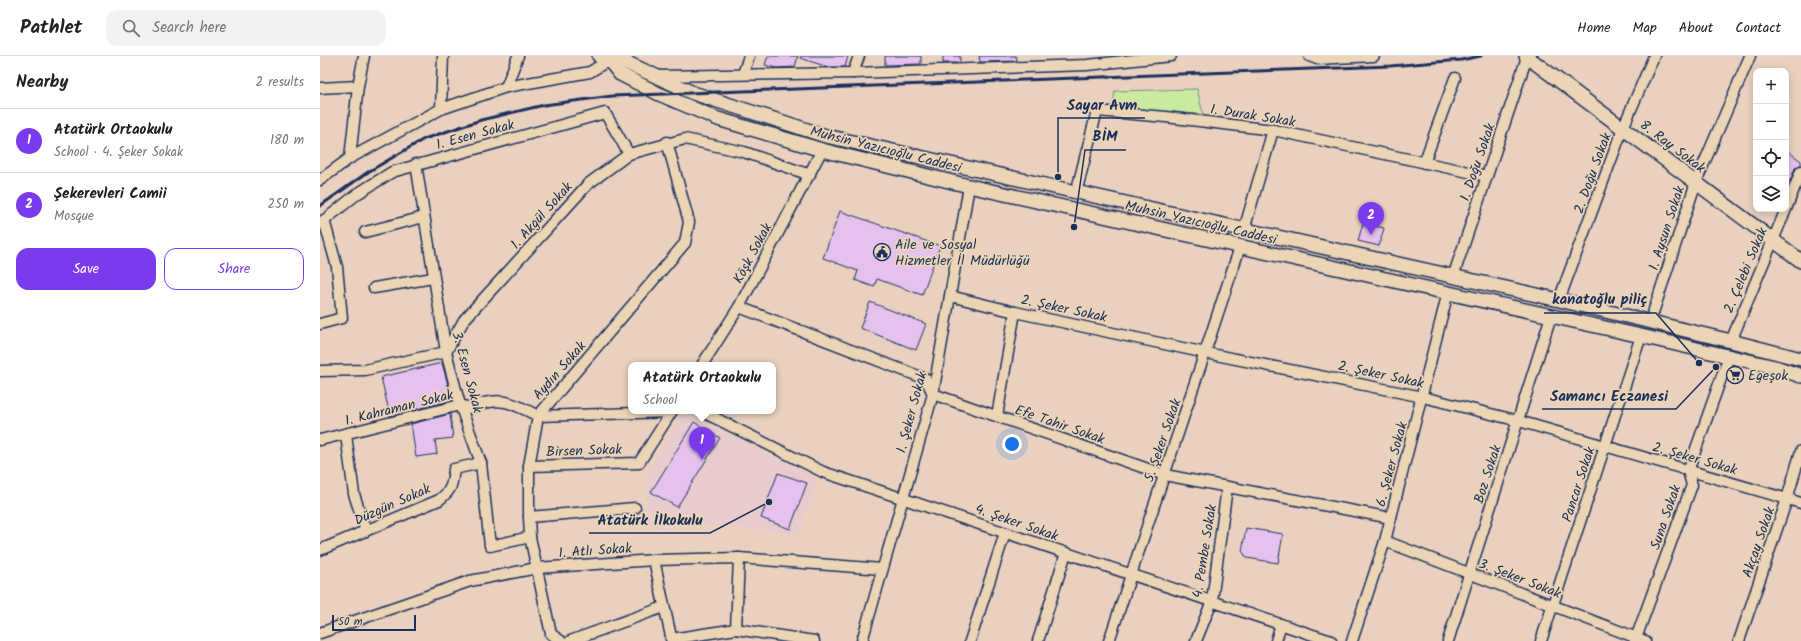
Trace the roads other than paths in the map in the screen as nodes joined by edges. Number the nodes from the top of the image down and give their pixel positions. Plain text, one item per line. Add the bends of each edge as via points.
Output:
1 (364, 56) edge
2 (443, 56) edge
3 (518, 56) edge
4 (749, 56) edge
5 (859, 56) edge
6 (1171, 56) edge
7 (1309, 56) edge
8 (1374, 56) edge
9 (1654, 56) edge
10 (1750, 56) edge
11 (602, 57) edge
12 (1532, 57) edge
13 (1087, 60) edge
14 (853, 73) junction
15 (743, 74) junction
16 (656, 76) junction
17 (1455, 78) dead end
18 (358, 86) junction
19 (506, 87) junction
20 (320, 88) edge
21 (441, 109) junction
22 (1623, 128) junction
23 (1273, 130) junction
24 (826, 136) junction
25 (667, 142) junction
26 (822, 150) junction
27 (629, 154) junction
28 (350, 158) junction
29 (1424, 163) junction
30 (416, 164) junction
31 (1801, 171) edge
32 (810, 175) junction
33 (1487, 176) junction
34 (320, 180) edge
35 (1696, 182) junction
36 (969, 186) junction
37 (1076, 193) junction
38 (1789, 201) edge
39 (1785, 212) edge
40 (424, 218) junction
41 (322, 222) edge
42 (1244, 230) junction
43 (365, 232) dead end
44 (1773, 240) junction
45 (1240, 247) junction
46 (1801, 261) edge
47 (1453, 277) junction
48 (433, 278) junction
49 (374, 288) dead end
50 (1448, 292) junction
51 (950, 296) junction
52 (1559, 300) junction
53 (739, 307) junction
54 (1015, 312) junction
55 (1551, 316) junction
56 (1650, 322) junction
57 (320, 324) edge
58 (1642, 336) junction
59 (1731, 341) junction
60 (446, 352) junction
61 (1206, 353) junction
62 (1730, 356) junction
63 (1801, 360) edge
64 (704, 362) edge
65 (320, 371) edge
66 (1801, 376) edge
67 (933, 394) junction
68 (1423, 397) junction
69 (460, 405) junction
70 (628, 413) edge
71 (671, 414) edge
72 (708, 414) edge
73 (538, 416) junction
74 (997, 416) junction
75 (1518, 421) junction
76 (346, 434) junction
77 (320, 440) edge
78 (1605, 447) junction
79 (1801, 451) edge
80 (481, 463) junction
81 (529, 466) junction
82 (1688, 471) junction
83 (1165, 475) junction
84 (1227, 487) junction
85 (902, 498) junction
86 (1787, 499) junction
87 (1801, 503) edge
88 (635, 508) dead end
89 (529, 517) junction
90 (1391, 518) junction
91 (366, 531) junction
92 (1005, 533) junction
93 (530, 537) junction
94 (1385, 541) junction
95 (320, 550) edge
96 (1066, 553) junction
97 (739, 558) junction
98 (654, 560) junction
99 (538, 568) junction
100 (882, 569) junction
101 (1470, 574) junction
102 (1130, 575) junction
103 (1212, 601) junction
104 (1553, 605) junction
105 (664, 607) junction
106 (1282, 624) junction
107 (736, 629) junction
108 (320, 633) edge
109 (671, 640) edge
110 (1639, 640) edge
111 (561, 641) edge
112 (570, 641) edge
113 (814, 641) edge
114 (862, 641) edge
115 (970, 641) edge
116 (1038, 641) edge
117 (1109, 641) edge
118 (1196, 641) edge
119 (1276, 641) edge
120 (1331, 641) edge
121 (1352, 641) edge
122 (1448, 641) edge
123 (1541, 641) edge
124 (1739, 641) edge

1 - 18 street
2 - 21 street
3 - 19 street
4 - 15 street
5 - 14 street
6 - 13 street
7 - 8 street via 1317,60
9 - 22 street, 2. Doğu Sokak
10 - 35 street, 1. Aysun Sokak
11 - 16 street, Muhsin Yazıcıoğlu Caddesi via 626,62
11 - 19 street via 590,72
11 - 26 street, Muhsin Yazıcıoğlu Caddesi via 620,74 718,119
12 - 22 street, 8. Ray Sokak
12 - 33 street, 1. Doğu Sokak
13 - 14 street
14 - 15 street
15 - 16 street
16 - 24 street, Muhsin Yazıcıoğlu Caddesi via 693,93
17 - 29 street
18 - 20 street
18 - 28 street
19 - 21 street
21 - 28 street
22 - 35 street, 8. Ray Sokak
22 - 52 street, 2. Doğu Sokak
23 - 29 street, 1. Durak Sokak
23 - 37 street, 1. Durak Sokak via 1097,111
23 - 42 street
24 - 26 street
24 - 37 street, Muhsin Yazıcıoğlu Caddesi
25 - 27 street, 1. Akgül Sokak
25 - 32 street, 1. Akgül Sokak via 685,139 744,152
25 - 73 street, Aydın Sokak via 689,222 685,244
26 - 32 street, Köşk Sokak
26 - 36 street, Muhsin Yazıcıoğlu Caddesi
27 - 30 street, 1. Esen Sokak via 605,114
27 - 60 street, 1. Akgül Sokak via 588,184 464,320
28 - 34 street
29 - 33 street, 1. Durak Sokak
30 - 40 street, 3. Esen Sokak
30 - 41 street, 1. Esen Sokak via 392,172 357,194
31 - 38 street, 2. Çelebi Sokak
32 - 53 street, Köşk Sokak
33 - 47 street, 1. Doğu Sokak
35 - 44 street, 8. Ray Sokak
35 - 56 street, 1. Aysun Sokak
36 - 45 street, Muhsin Yazıcıoğlu Caddesi
36 - 51 street, 1. Şeker Sokak
37 - 42 street, Muhsin Yazıcıoğlu Caddesi
39 - 44 street, 2. Çelebi Sokak
40 - 43 street
40 - 48 street, 3. Esen Sokak
41 - 57 street via 338,267 342,318
42 - 47 street, Muhsin Yazıcıoğlu Caddesi
44 - 46 street, 8. Ray Sokak
44 - 59 street, 2. Çelebi Sokak
45 - 50 street, Muhsin Yazıcıoğlu Caddesi
45 - 61 street, 5. Şeker Sokak
47 - 50 street
47 - 52 street, Muhsin Yazıcıoğlu Caddesi
48 - 49 street
48 - 60 street, 3. Esen Sokak
50 - 55 street, Muhsin Yazıcıoğlu Caddesi
50 - 68 street, 6. Şeker Sokak
51 - 54 street, 2. Şeker Sokak
51 - 67 street, 1. Şeker Sokak
52 - 56 street, Muhsin Yazıcıoğlu Caddesi
53 - 64 street, Köşk Sokak
53 - 67 street via 926,379
54 - 61 street, 2. Şeker Sokak
54 - 74 street
55 - 58 street, Muhsin Yazıcıoğlu Caddesi
55 - 75 street, Boz Sokak
56 - 59 street, Muhsin Yazıcıoğlu Caddesi
58 - 62 street, Muhsin Yazıcıoğlu Caddesi
58 - 78 street, Pancar Sokak
59 - 63 street, Muhsin Yazıcıoğlu Caddesi
60 - 65 street via 365,370
60 - 69 street, 3. Esen Sokak
61 - 68 street, 2. Şeker Sokak
61 - 83 street, 5. Şeker Sokak
62 - 66 street, Muhsin Yazıcıoğlu Caddesi
62 - 82 street, Suna Sokak
67 - 74 street, Efe Tahir Sokak
67 - 85 street, 1. Şeker Sokak
68 - 75 street, 2. Şeker Sokak
68 - 90 street, 6. Şeker Sokak
69 - 73 street, 1. Kahraman Sokak via 470,408 498,400 521,407
69 - 76 street, 1. Kahraman Sokak
69 - 80 street, 3. Esen Sokak
70 - 73 street, 1. Kahraman Sokak
71 - 81 street, Birsen Sokak via 639,463
72 - 85 street, 4. Şeker Sokak via 823,472
73 - 81 street, Aydın Sokak
74 - 83 street, Efe Tahir Sokak
75 - 78 street, 2. Şeker Sokak
75 - 101 street, Boz Sokak
76 - 77 street, 1. Kahraman Sokak
76 - 91 street via 354,494
78 - 82 street, 2. Şeker Sokak
78 - 104 street, Pancar Sokak
79 - 86 street, Akçay Sokak
80 - 91 street, Düzgün Sokak via 454,469 453,485 439,500
80 - 93 street, 3. Esen Sokak via 490,546
81 - 89 street, Aydın Sokak
82 - 86 street, 2. Şeker Sokak
82 - 110 street, Suna Sokak via 1692,485
83 - 84 street, Efe Tahir Sokak
83 - 102 street, 5. Şeker Sokak
84 - 90 street, Efe Tahir Sokak
84 - 103 street, 4. Pembe Sokak
85 - 92 street, 4. Şeker Sokak
85 - 100 street, 1. Şeker Sokak
86 - 87 street, 2. Şeker Sokak
86 - 124 street, Akçay Sokak
88 - 89 street
89 - 93 street, Aydın Sokak
90 - 94 street, 6. Şeker Sokak
91 - 95 street, Düzgün Sokak
92 - 96 street, 4. Şeker Sokak
92 - 115 street
93 - 99 street, Aydın Sokak
94 - 101 street, 3. Şeker Sokak
94 - 121 street, 6. Şeker Sokak
96 - 102 street, 4. Şeker Sokak
96 - 116 street
97 - 98 street, 1. Atlı Sokak
97 - 100 street, 1. Atlı Sokak
97 - 107 street
98 - 99 street, 1. Atlı Sokak
98 - 105 street
99 - 108 street, 1. Atlı Sokak via 470,581
99 - 111 street, Aydın Sokak via 551,634
100 - 114 street, 1. Şeker Sokak
101 - 104 street, 3. Şeker Sokak
101 - 122 street, Boz Sokak
102 - 103 street, 4. Şeker Sokak
102 - 117 street, 5. Şeker Sokak
103 - 106 street, 4. Şeker Sokak
103 - 118 street, 4. Pembe Sokak
104 - 110 street, 3. Şeker Sokak
104 - 123 street, Pancar Sokak
105 - 109 street
105 - 112 street
106 - 119 street
106 - 120 street, 4. Şeker Sokak
107 - 109 street
107 - 113 street

